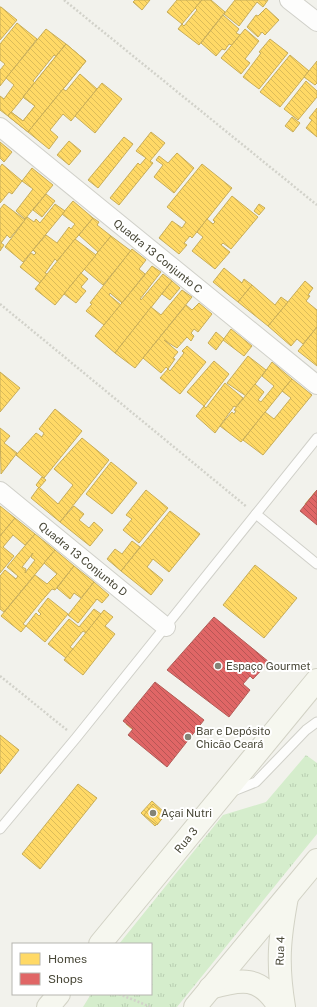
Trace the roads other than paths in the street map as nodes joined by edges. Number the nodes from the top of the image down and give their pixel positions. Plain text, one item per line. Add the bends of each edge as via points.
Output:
1 (290, 0) edge
2 (317, 22) edge
3 (0, 127) edge
4 (317, 385) edge
5 (317, 438) edge
6 (0, 491) edge
7 (256, 514) junction
8 (317, 564) edge
9 (166, 627) junction
10 (317, 680) edge
11 (317, 722) edge
12 (222, 796) junction
13 (0, 829) edge
14 (317, 860) edge
15 (288, 896) junction
16 (101, 943) edge
17 (210, 988) junction
18 (58, 995) edge
19 (48, 1007) edge
20 (195, 1007) edge
21 (279, 1007) edge
22 (284, 1007) edge

1 - 2 street
3 - 4 street, Quadra 13 Conjunto C
5 - 7 lane
6 - 9 street, Quadra 13 Conjunto D
7 - 8 lane
7 - 9 lane
9 - 13 lane
10 - 12 main road, Rua 3
11 - 12 lane via 306,730 256,782
12 - 16 main road, Rua 3
14 - 15 main road
15 - 17 main road
15 - 22 main road, Rua 4 via 278,957
17 - 20 main road
17 - 21 main road via 244,980 261,986
18 - 19 main road

